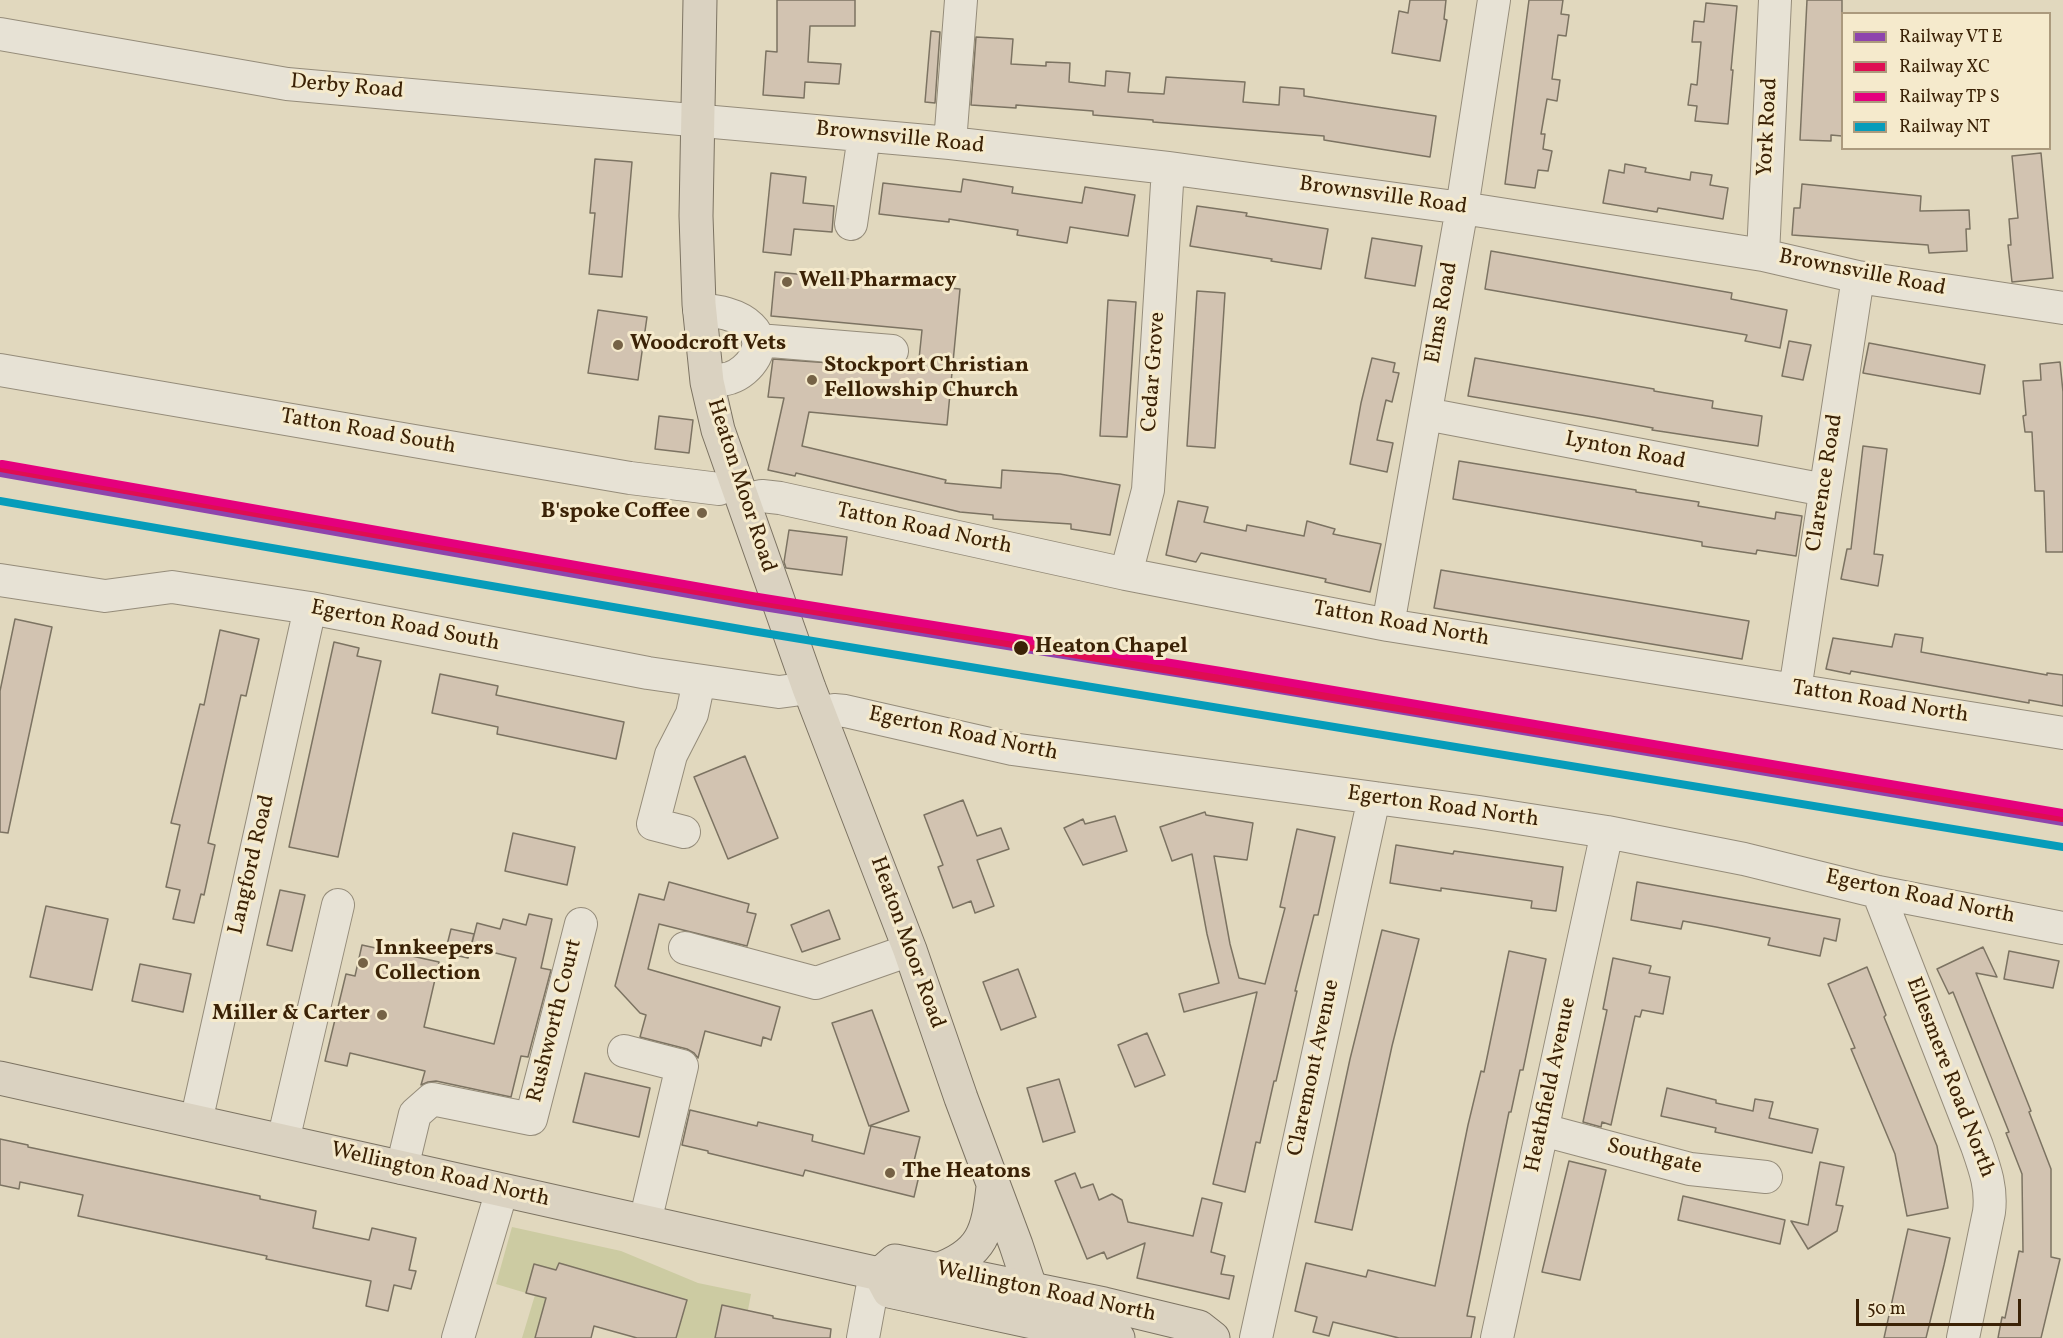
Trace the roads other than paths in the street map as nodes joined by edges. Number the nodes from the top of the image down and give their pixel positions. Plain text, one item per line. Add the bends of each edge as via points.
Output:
1 (700, 0) edge
2 (961, 0) edge
3 (1494, 0) edge
4 (1775, 0) edge
5 (0, 34) edge
6 (698, 119) junction
7 (864, 135) junction
8 (950, 143) junction
9 (1168, 168) junction
10 (1462, 208) junction
11 (851, 224) dead end
12 (1764, 255) junction
13 (1858, 276) junction
14 (2063, 308) edge
15 (699, 309) junction
16 (758, 340) junction
17 (892, 351) dead end
18 (0, 370) edge
19 (707, 382) junction
20 (1426, 414) junction
21 (1825, 490) junction
22 (740, 491) junction
23 (1126, 574) junction
24 (0, 580) edge
25 (310, 608) junction
26 (1388, 625) junction
27 (699, 681) junction
28 (1795, 690) junction
29 (814, 701) junction
30 (2063, 733) edge
31 (1374, 798) junction
32 (684, 832) dead end
33 (1607, 832) junction
34 (1878, 892) junction
35 (338, 905) dead end
36 (581, 924) dead end
37 (2063, 928) edge
38 (686, 948) dead end
39 (910, 950) junction
40 (624, 1051) dead end
41 (0, 1078) edge
42 (196, 1122) junction
43 (1543, 1130) junction
44 (284, 1141) junction
45 (402, 1168) junction
46 (1766, 1177) dead end
47 (993, 1186) junction
48 (502, 1190) junction
49 (645, 1222) junction
50 (938, 1270) junction
51 (877, 1274) junction
52 (1031, 1289) junction
53 (1045, 1331) edge
54 (458, 1338) edge
55 (863, 1338) edge
56 (1118, 1338) edge
57 (1213, 1338) edge
58 (1256, 1338) edge
59 (1497, 1338) edge
60 (1963, 1338) edge

1 - 6 main road, Heaton Moor Road
2 - 8 street
3 - 10 street, Elms Road
4 - 12 street, York Road
5 - 6 street, Derby Road via 287,84
6 - 7 street, Brownsville Road
6 - 15 main road, Heaton Moor Road
7 - 8 street, Brownsville Road
7 - 11 street
8 - 9 street, Brownsville Road
9 - 10 street, Brownsville Road
9 - 23 street, Cedar Grove via 1148,490
10 - 12 street, Brownsville Road
10 - 20 street, Elms Road
12 - 13 street, Brownsville Road
13 - 14 street, Brownsville Road
13 - 21 street, Clarence Road
15 - 16 street via 741,319 753,328
15 - 19 main road, Heaton Moor Road
16 - 17 street
16 - 19 street via 750,366 732,377
18 - 22 street, Tatton Road South via 630,478
19 - 22 main road, Heaton Moor Road via 717,430
20 - 21 street, Lynton Road
20 - 26 street, Elms Road
21 - 28 street, Clarence Road
22 - 23 street, Tatton Road North
22 - 29 main road, Heaton Moor Road
23 - 26 street, Tatton Road North
24 - 25 street, Egerton Road South via 105,596 172,587
25 - 27 street, Egerton Road South
25 - 42 street, Langford Road
26 - 28 street, Tatton Road North
27 - 29 street, Egerton Road South
27 - 32 street via 692,714 671,755 652,824
28 - 30 street, Tatton Road North
29 - 31 street, Egerton Road North via 834,710 1012,749
29 - 39 main road, Heaton Moor Road
31 - 33 street, Egerton Road North
31 - 58 street, Claremont Avenue
33 - 34 street, Egerton Road North via 1744,859
33 - 43 street, Heathfield Avenue
34 - 37 street, Egerton Road North
34 - 60 street, Ellesmere Road North via 1990,1183 1989,1212
35 - 44 street
36 - 45 street, Rushworth Court via 531,1119 432,1099 415,1114
38 - 39 street via 816,983
39 - 47 main road, Heaton Moor Road
40 - 49 street via 682,1066
41 - 42 main road, Wellington Road North
42 - 44 main road, Wellington Road North
43 - 46 street, Southgate via 1690,1169
43 - 59 street, Heathfield Avenue
44 - 45 main road, Wellington Road North
45 - 48 main road, Wellington Road North
47 - 50 main road, Heaton Moor Road via 986,1230 978,1243 957,1263
47 - 52 main road, Heaton Moor Road
48 - 49 main road, Wellington Road North
48 - 54 street
49 - 51 main road, Wellington Road North
50 - 51 main road, Wellington Road North via 895,1261
50 - 52 main road, Wellington Road North
51 - 53 main road, Wellington Road North via 889,1291
51 - 55 street
52 - 53 main road, Heaton Moor Road
52 - 57 main road, Wellington Road North via 1199,1327
53 - 56 main road, Wellington Road North

